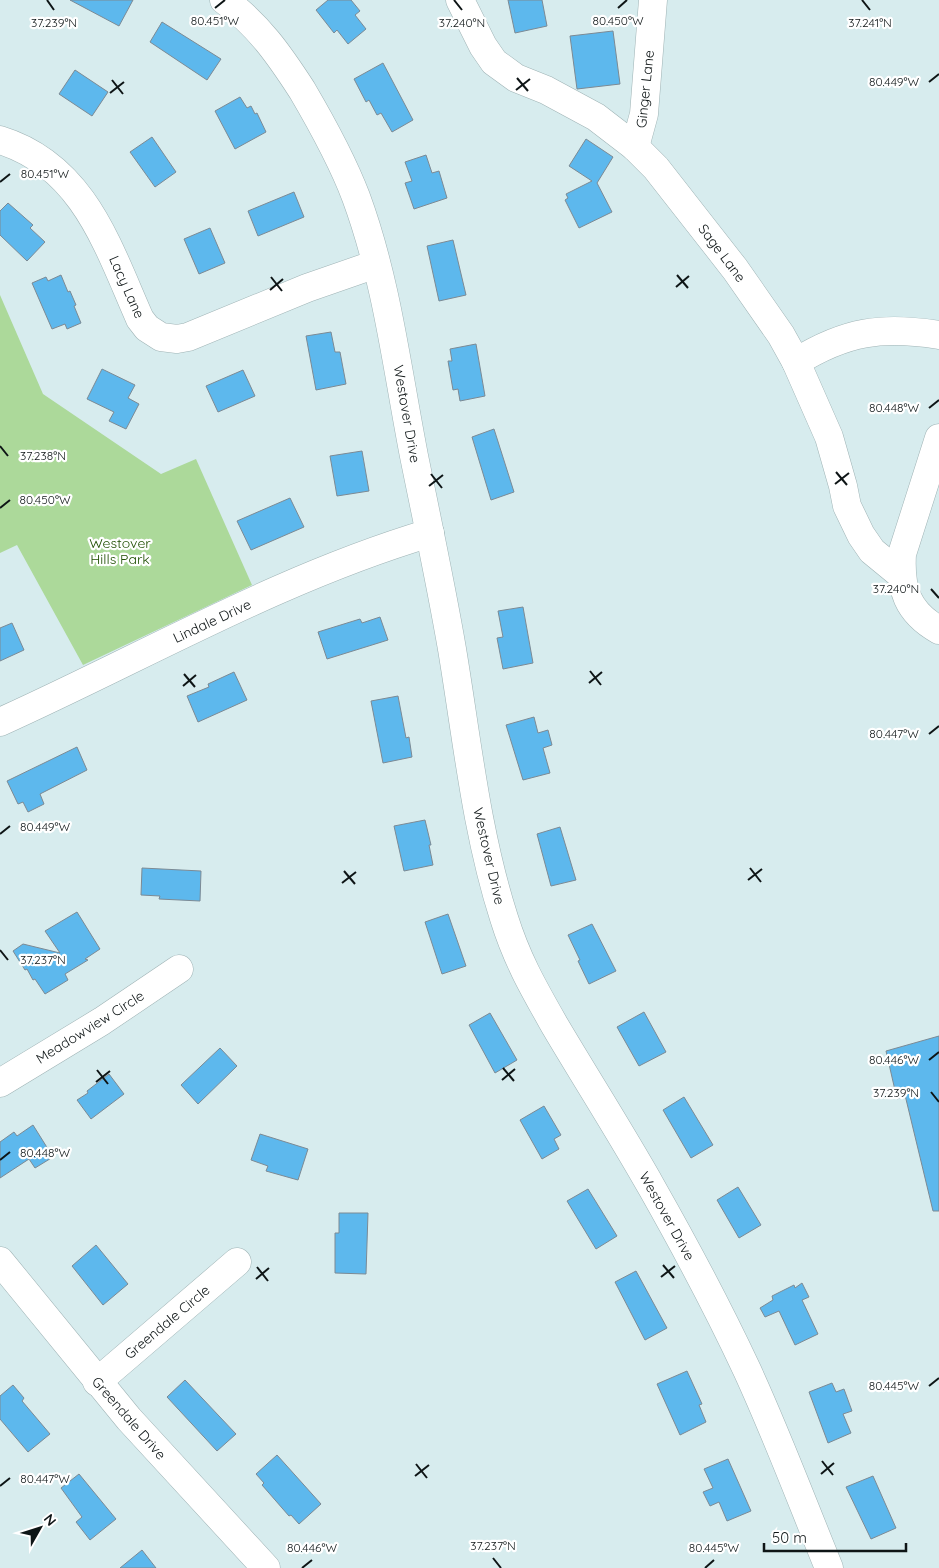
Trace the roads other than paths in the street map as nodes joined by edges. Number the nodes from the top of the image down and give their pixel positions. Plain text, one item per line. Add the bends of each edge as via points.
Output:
1 (224, 0) edge
2 (460, 0) edge
3 (653, 0) edge
4 (0, 140) edge
5 (635, 147) junction
6 (376, 264) junction
7 (939, 336) edge
8 (796, 362) junction
9 (939, 438) edge
10 (430, 534) junction
11 (900, 574) junction
12 (939, 630) edge
13 (0, 722) edge
14 (179, 969) dead end
15 (0, 1083) edge
16 (0, 1261) edge
17 (237, 1262) dead end
18 (97, 1382) junction
19 (266, 1568) edge
20 (829, 1568) edge

1 - 6 street, Westover Drive via 266,38 313,109 356,196
2 - 5 street, Sage Lane via 494,62 516,78 580,107
3 - 5 street, Ginger Lane via 644,114
4 - 6 street, Lacy Lane via 39,157 72,188 102,232 140,319 149,330 166,339 188,337 306,288
5 - 8 street, Sage Lane via 656,168 735,269 781,334
6 - 10 street, Westover Drive
7 - 8 street via 909,331 853,336 831,343
8 - 11 street, Sage Lane via 829,437 854,524 872,551
9 - 11 street via 902,554
10 - 13 street, Lindale Drive via 344,563 274,592
10 - 20 street, Westover Drive via 480,821 502,912 515,950 535,994 651,1185 714,1302 766,1414
11 - 12 street via 907,599 927,623
14 - 15 street, Meadowview Circle
16 - 18 street, Greendale Drive
17 - 18 street, Greendale Circle
18 - 19 street, Greendale Drive

